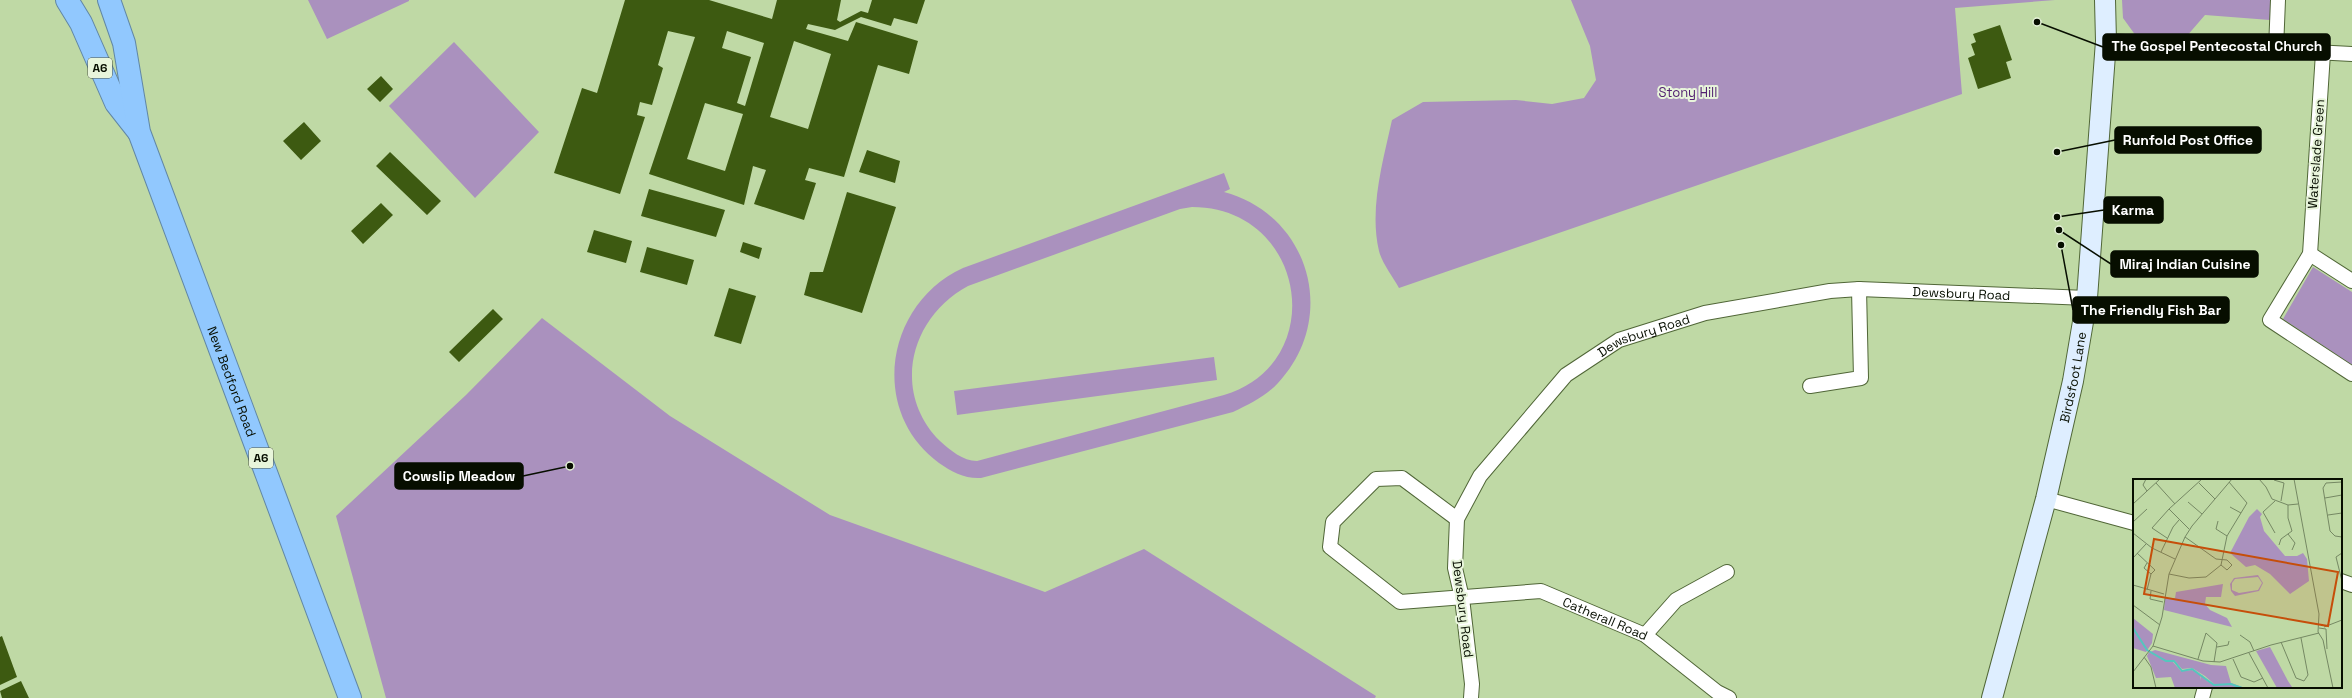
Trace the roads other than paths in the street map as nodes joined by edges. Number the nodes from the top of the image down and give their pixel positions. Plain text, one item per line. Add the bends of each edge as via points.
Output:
1 (67, 0) edge
2 (109, 0) edge
3 (2104, 0) edge
4 (2278, 0) edge
5 (2106, 41) junction
6 (2276, 49) junction
7 (2323, 53) junction
8 (2352, 54) edge
9 (139, 132) junction
10 (2310, 254) junction
11 (2352, 281) edge
12 (1860, 289) junction
13 (2087, 298) junction
14 (2352, 374) edge
15 (1810, 386) dead end
16 (2046, 499) junction
17 (1457, 519) junction
18 (2133, 523) edge
19 (1728, 572) dead end
20 (2342, 581) edge
21 (2352, 585) edge
22 (1462, 598) junction
23 (1645, 635) junction
24 (2205, 688) edge
25 (350, 698) edge
26 (1471, 698) edge
27 (1729, 698) edge
28 (1992, 698) edge
29 (2202, 698) edge

1 - 9 highway, New Bedford Road / A6 via 81,22 116,103
2 - 9 highway, New Bedford Road / A6 via 124,43
3 - 5 street, Birdsfoot Lane
4 - 6 street
5 - 6 street
5 - 13 street, Birdsfoot Lane
6 - 7 street
7 - 8 street
7 - 10 street, Waterslade Green
9 - 25 highway, New Bedford Road / A6
10 - 11 street
10 - 14 street, Waterslade Green via 2270,320
12 - 13 street, Dewsbury Road
12 - 15 street via 1861,378
12 - 17 street, Dewsbury Road via 1830,291 1705,314 1619,340 1566,375 1480,476
13 - 16 street, Birdsfoot Lane via 2073,381
16 - 18 street
16 - 28 street, Birdsfoot Lane
17 - 22 street, Dewsbury Road via 1455,568
17 - 22 street, Catherall Road via 1402,478 1376,479 1333,522 1330,547 1400,602
19 - 23 street via 1676,600
20 - 21 street
22 - 23 street, Catherall Road via 1541,591
22 - 26 street, Dewsbury Road via 1472,684
23 - 27 street, Catherall Road via 1717,692
24 - 29 street

